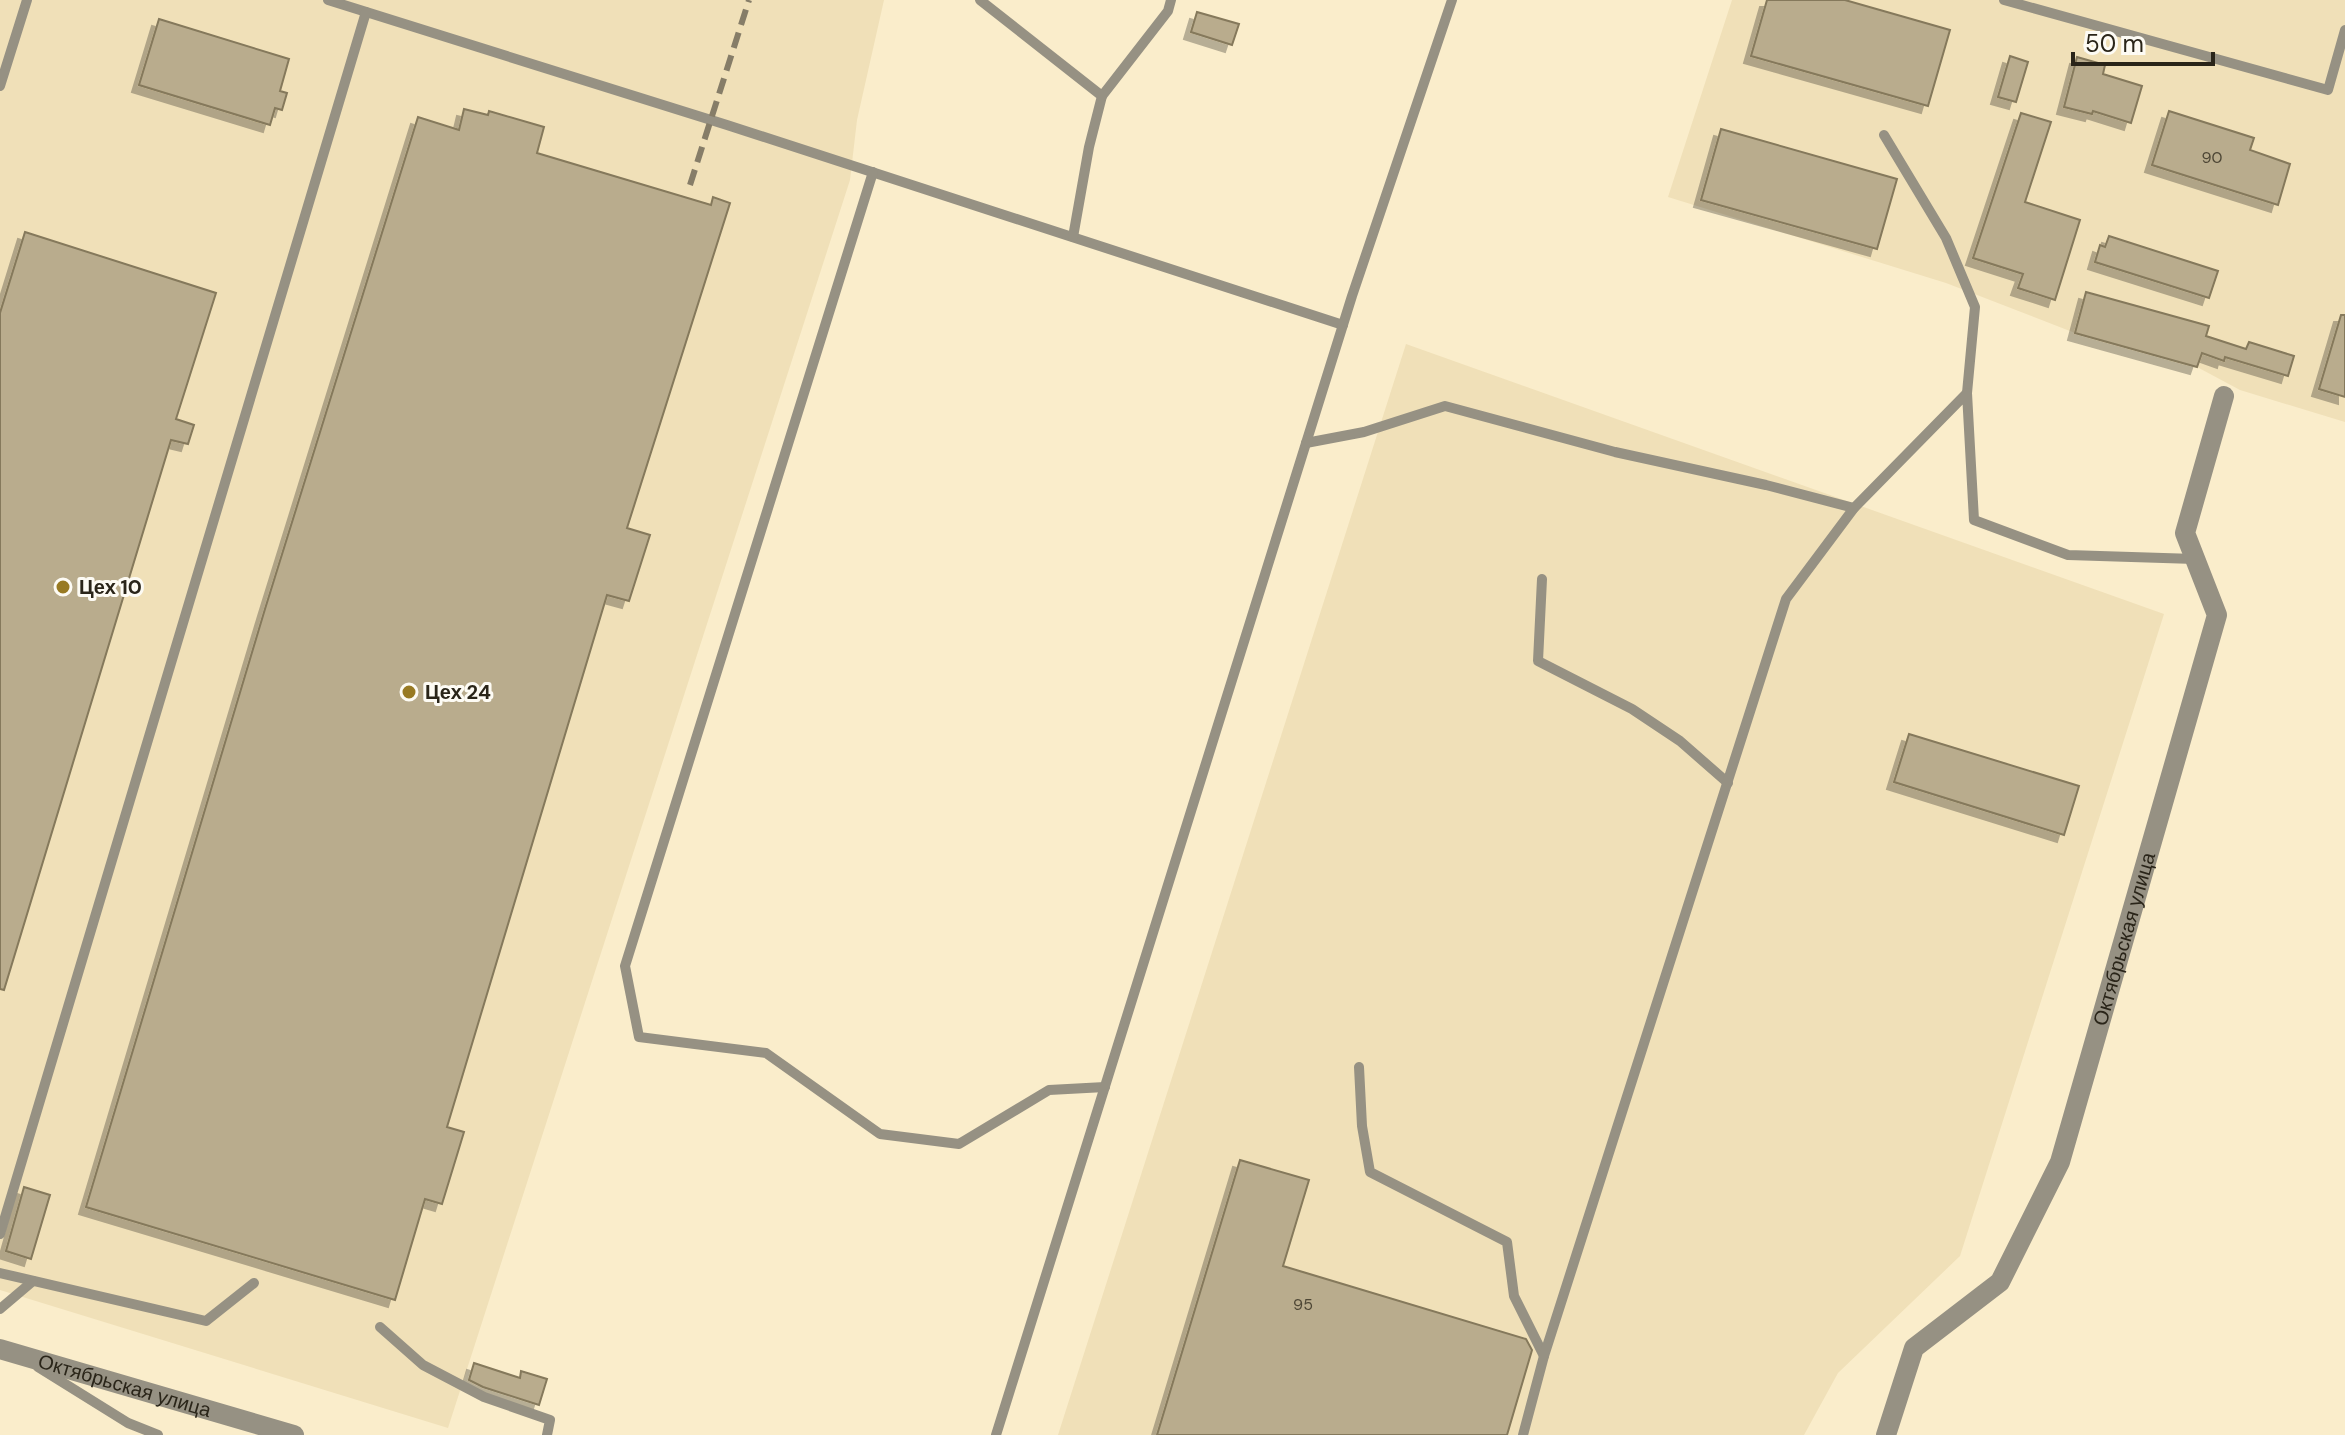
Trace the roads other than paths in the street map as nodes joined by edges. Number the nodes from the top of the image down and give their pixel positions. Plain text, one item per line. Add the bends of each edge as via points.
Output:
1 (27, 0) edge
2 (328, 0) edge
3 (980, 0) edge
4 (1171, 0) edge
5 (1452, 0) edge
6 (2004, 0) edge
7 (366, 12) junction
8 (2345, 30) edge
9 (0, 85) edge
10 (1102, 96) junction
11 (1884, 135) dead end
12 (873, 172) junction
13 (1073, 237) junction
14 (1343, 325) junction
15 (1967, 393) junction
16 (2224, 396) dead end
17 (1306, 443) junction
18 (1854, 508) junction
19 (2195, 559) junction
20 (1542, 579) dead end
21 (1728, 783) junction
22 (1359, 1067) dead end
23 (1105, 1087) junction
24 (0, 1234) edge
25 (0, 1273) edge
26 (33, 1281) junction
27 (254, 1283) dead end
28 (0, 1309) edge
29 (380, 1327) dead end
30 (9, 1352) edge
31 (1544, 1356) junction
32 (158, 1435) edge
33 (294, 1435) edge
34 (547, 1435) edge
35 (996, 1435) edge
36 (1523, 1435) edge
37 (1886, 1435) edge

1 - 9 lane
2 - 7 lane
3 - 10 lane
4 - 10 lane
5 - 14 lane
6 - 8 lane via 2328,90
7 - 12 lane
7 - 24 lane
10 - 13 lane
11 - 15 lane via 1946,238 1975,307
12 - 13 lane
12 - 23 lane via 625,966 639,1037 766,1053 880,1134 959,1144 1049,1090
13 - 14 lane
14 - 17 lane
15 - 18 lane
15 - 19 lane via 1974,520 2068,555
16 - 19 street, Октябрьская улица via 2185,533
17 - 18 lane via 1364,432 1445,406
17 - 23 lane
18 - 21 lane via 1786,599
19 - 37 street, Октябрьская улица via 2217,615 2060,1162 2000,1282 1914,1348
20 - 21 lane via 1538,661 1632,709
21 - 31 lane
22 - 31 lane via 1370,1172 1507,1242 1514,1296
23 - 35 lane
25 - 26 lane
26 - 27 lane via 206,1321
26 - 28 lane
29 - 34 lane via 423,1365 484,1397 550,1420
30 - 32 lane via 128,1423
30 - 33 street, Октябрьская улица
31 - 36 lane

